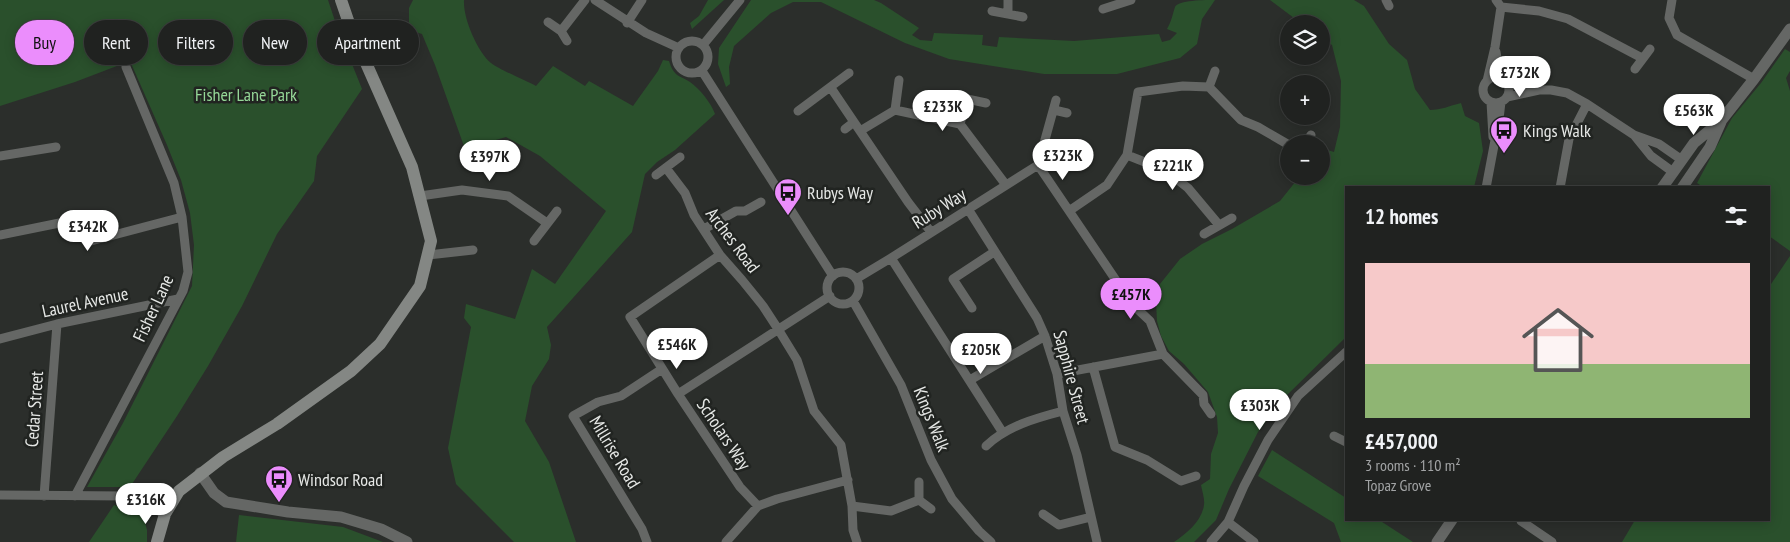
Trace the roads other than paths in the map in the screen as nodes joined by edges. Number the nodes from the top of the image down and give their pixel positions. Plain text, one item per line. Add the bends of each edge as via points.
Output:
1 (341, 0) edge
2 (585, 0) edge
3 (595, 0) edge
4 (642, 0) edge
5 (740, 0) edge
6 (1008, 0) edge
7 (1131, 0) edge
8 (1672, 0) edge
9 (1116, 2) edge
10 (1499, 4) edge
11 (1103, 9) dead end
12 (992, 10) dead end
13 (1008, 14) junction
14 (1023, 16) dead end
15 (548, 22) dead end
16 (627, 23) junction
17 (1790, 29) edge
18 (561, 31) junction
19 (567, 41) dead end
20 (703, 45) junction
21 (1495, 47) junction
22 (679, 48) junction
23 (1650, 49) dead end
24 (1642, 58) junction
25 (126, 67) dead end
26 (1635, 69) dead end
27 (702, 70) junction
28 (1215, 71) dead end
29 (849, 73) dead end
30 (1500, 77) junction
31 (1754, 79) junction
32 (899, 80) dead end
33 (1487, 81) junction
34 (1508, 83) junction
35 (1208, 87) junction
36 (831, 88) junction
37 (1539, 90) junction
38 (1056, 100) dead end
39 (1504, 100) junction
40 (1491, 102) junction
41 (986, 103) dead end
42 (1587, 104) junction
43 (895, 110) junction
44 (1054, 110) junction
45 (798, 111) dead end
46 (1067, 113) dead end
47 (854, 122) junction
48 (960, 124) junction
49 (845, 129) dead end
50 (860, 131) junction
51 (1634, 135) junction
52 (1280, 139) edge
53 (56, 147) dead end
54 (1494, 147) junction
55 (1127, 155) junction
56 (0, 156) edge
57 (680, 157) dead end
58 (1038, 165) junction
59 (1686, 167) junction
60 (666, 168) junction
61 (1673, 172) junction
62 (656, 175) dead end
63 (1006, 185) junction
64 (1486, 186) edge
65 (1560, 186) edge
66 (1663, 186) edge
67 (1682, 186) edge
68 (420, 196) junction
69 (761, 202) dead end
70 (968, 209) junction
71 (557, 211) dead end
72 (1069, 211) junction
73 (182, 217) junction
74 (1232, 218) dead end
75 (547, 223) junction
76 (1219, 225) junction
77 (704, 229) junction
78 (931, 232) junction
79 (1204, 234) dead end
80 (0, 235) edge
81 (534, 240) dead end
82 (473, 250) dead end
83 (994, 252) junction
84 (428, 255) junction
85 (720, 255) junction
86 (891, 258) junction
87 (833, 276) junction
88 (856, 279) junction
89 (830, 296) junction
90 (178, 299) junction
91 (853, 301) junction
92 (972, 308) dead end
93 (57, 324) junction
94 (778, 329) junction
95 (1045, 336) junction
96 (0, 339) edge
97 (1345, 353) edge
98 (1163, 354) junction
99 (1093, 367) junction
100 (662, 369) junction
101 (1057, 374) junction
102 (970, 380) junction
103 (678, 394) junction
104 (1204, 404) junction
105 (1194, 405) dead end
106 (1063, 411) junction
107 (1211, 414) dead end
108 (1003, 433) junction
109 (1334, 436) dead end
110 (1345, 442) edge
111 (986, 446) dead end
112 (200, 473) junction
113 (1196, 476) dead end
114 (848, 480) junction
115 (1181, 481) junction
116 (919, 482) dead end
117 (1177, 490) dead end
118 (0, 494) edge
119 (44, 496) junction
120 (75, 496) junction
121 (919, 500) junction
122 (758, 506) junction
123 (852, 506) junction
124 (931, 509) dead end
125 (165, 514) junction
126 (1043, 514) dead end
127 (1092, 517) junction
128 (1451, 521) edge
129 (1522, 521) edge
130 (1228, 522) junction
131 (157, 542) edge
132 (407, 542) edge
133 (648, 542) edge
134 (726, 542) edge
135 (857, 542) edge
136 (992, 542) edge
137 (1097, 542) edge
138 (1210, 542) edge
139 (1254, 542) edge
140 (1437, 542) edge
141 (1552, 542) edge

1 - 68 main road via 351,30 412,167
2 - 18 street
3 - 16 street
4 - 16 street
5 - 20 street
6 - 13 street
7 - 9 street
8 - 31 street via 1669,18 1677,36
9 - 11 street
10 - 21 street
10 - 24 street via 1568,19
12 - 13 street
13 - 14 street
15 - 18 street
16 - 22 street
17 - 31 street
18 - 19 street
20 - 22 street via 693,41
20 - 27 street via 709,58
21 - 30 street
21 - 33 street
22 - 27 street via 677,62 683,70 692,74
23 - 24 street
24 - 26 street
25 - 73 street, Fisher Lane via 174,183
27 - 87 street
28 - 35 street
29 - 36 street
30 - 33 street
30 - 34 street
31 - 59 street
32 - 43 street
33 - 40 street via 1484,95
34 - 37 street
34 - 39 street via 1510,88
35 - 52 street via 1242,120
35 - 55 street via 1182,86 1138,92
36 - 45 street
36 - 47 street
37 - 39 street
37 - 42 street via 1567,94
38 - 44 street
39 - 40 street
39 - 54 street
40 - 54 street
41 - 48 street via 966,99
42 - 51 street
42 - 65 street via 1570,139
43 - 48 street
43 - 50 street
44 - 46 street
44 - 58 street
47 - 49 street
47 - 50 street
48 - 63 street
50 - 78 street
51 - 59 street via 1659,144
51 - 61 street via 1651,156
53 - 56 street
54 - 64 street
55 - 72 street via 1107,186
55 - 76 street via 1164,170 1188,188
57 - 60 street
58 - 63 street, Ruby Way
58 - 72 street
59 - 61 street
59 - 67 street
60 - 62 street
60 - 77 street, Arches Road via 685,193
61 - 66 street
63 - 70 street, Ruby Way
68 - 75 street via 462,190 508,196
68 - 84 main road via 431,241
69 - 77 street via 745,211 736,211
70 - 78 street, Ruby Way
70 - 83 street, Sapphire Street
71 - 75 street
72 - 98 street via 1132,304 1150,321
73 - 80 street via 91,241 84,218
73 - 90 street, Fisher Lane via 188,272
74 - 76 street
75 - 81 street
76 - 79 street
77 - 85 street, Arches Road
78 - 86 street, Ruby Way
82 - 84 street
83 - 92 street via 954,279
83 - 95 street, Sapphire Street via 1037,318
84 - 112 main road via 420,286 380,344 351,371
85 - 94 street, Arches Road via 748,286
85 - 100 street, Scholars Way via 630,316
86 - 88 street, Ruby Way
86 - 102 street
87 - 88 street via 842,272
87 - 89 street via 828,286
88 - 91 street via 858,293
89 - 91 street via 838,303
89 - 94 street
90 - 93 street, Laurel Avenue
90 - 120 street, Fisher Lane
91 - 136 street, Kings Walk via 901,385 952,499
93 - 96 street, Laurel Avenue
93 - 119 street, Cedar Street
94 - 103 street
94 - 114 street, Arches Road via 797,360 814,411 841,445
95 - 101 street, Sapphire Street
95 - 102 street
97 - 130 street via 1298,396 1268,440
98 - 99 street
98 - 104 street via 1203,395
99 - 101 street
99 - 115 street via 1115,447 1147,460
100 - 103 street, Scholars Way
100 - 133 street, Millrise Road via 622,396 598,402 573,416
101 - 106 street, Sapphire Street
102 - 108 street
103 - 122 street, Scholars Way via 740,487
104 - 105 street
104 - 107 street
106 - 108 street via 1034,418
106 - 127 street, Sapphire Street
108 - 111 street
109 - 110 street
112 - 125 main road via 179,491
112 - 132 street via 214,493 226,502 341,517 381,529
113 - 115 street
114 - 122 street
114 - 123 street, Arches Road
115 - 117 street
116 - 121 street
118 - 119 street
119 - 120 street
120 - 125 street via 126,496
121 - 123 street via 891,511
121 - 124 street
122 - 134 street
123 - 135 street, Arches Road
125 - 131 main road
126 - 127 street via 1059,525
127 - 137 street, Sapphire Street
128 - 140 street
129 - 141 street
130 - 138 street
130 - 139 street

